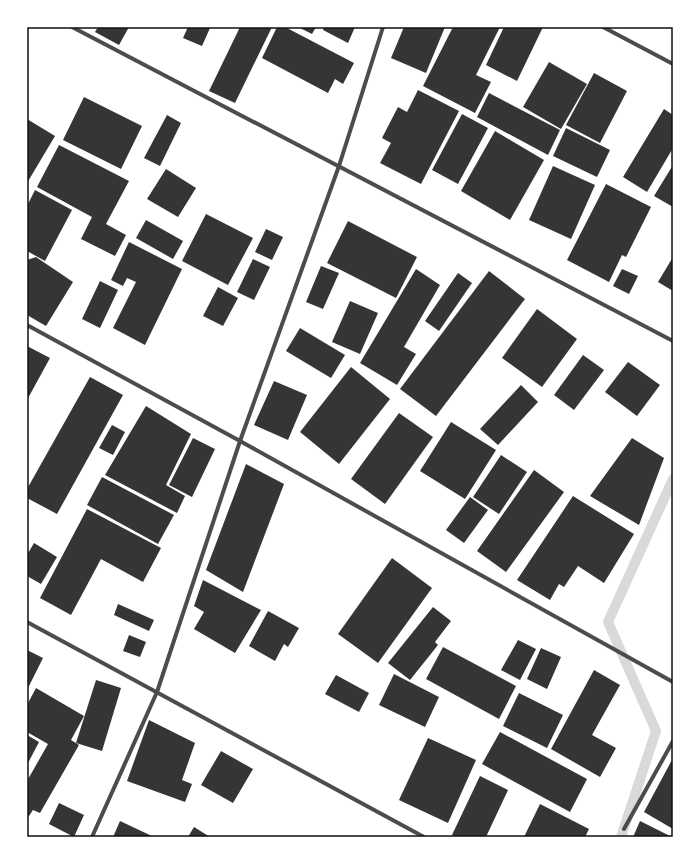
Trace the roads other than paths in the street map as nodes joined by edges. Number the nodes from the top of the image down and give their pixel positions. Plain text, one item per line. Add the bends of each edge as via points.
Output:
1 (72, 27) edge
2 (383, 27) edge
3 (603, 27) edge
4 (673, 64) edge
5 (339, 166) junction
6 (27, 325) edge
7 (673, 341) edge
8 (240, 441) junction
9 (27, 622) edge
10 (673, 682) edge
11 (157, 692) junction
12 (673, 741) edge
13 (624, 829) dead end
14 (92, 837) edge
15 (424, 837) edge

1 - 5 street
2 - 5 street
3 - 4 street
5 - 7 street
5 - 8 street
6 - 8 street
8 - 10 street
8 - 11 street
9 - 11 street
11 - 14 street
11 - 15 street
12 - 13 street

